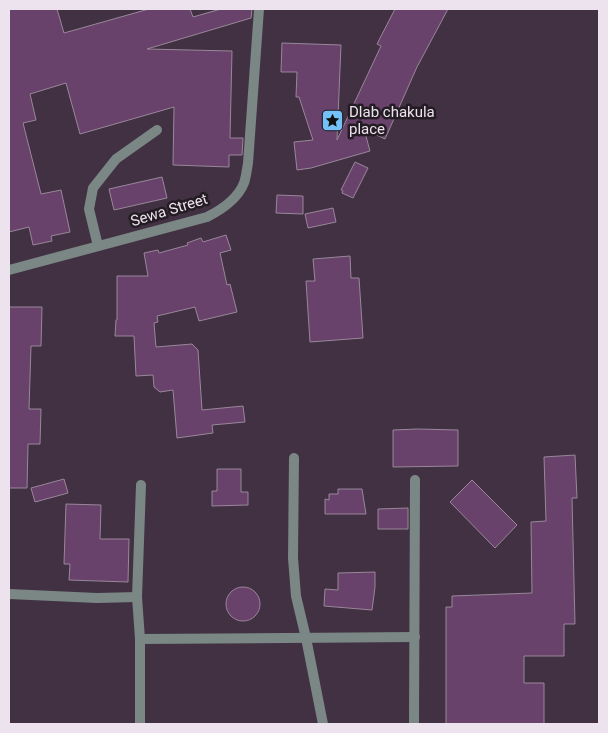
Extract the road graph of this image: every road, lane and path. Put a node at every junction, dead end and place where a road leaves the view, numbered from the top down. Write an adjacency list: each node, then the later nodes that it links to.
1 (259, 9): 3 (street, Sewa Street)
2 (157, 130): 3 (street)
3 (98, 246): 4 (street, Sewa Street)
4 (9, 270)
5 (294, 458): 11 (street)
6 (414, 480): 10 (street)
7 (141, 484): 9 (street)
8 (9, 594): 9 (street)
9 (137, 597): 12 (street)
10 (415, 637): 11 (street); 15 (street)
11 (306, 638): 12 (street); 14 (street)
12 (140, 639): 13 (street)
13 (140, 724)
14 (323, 724)
15 (414, 724)

